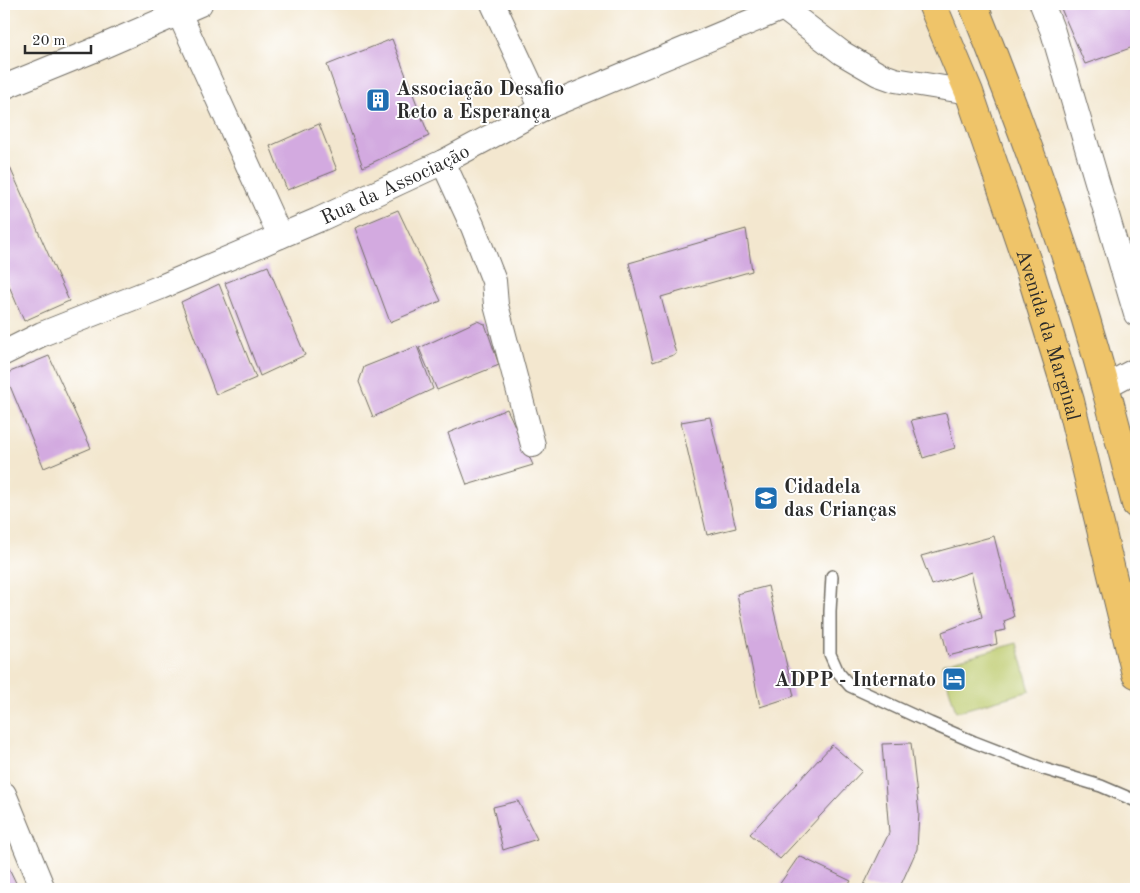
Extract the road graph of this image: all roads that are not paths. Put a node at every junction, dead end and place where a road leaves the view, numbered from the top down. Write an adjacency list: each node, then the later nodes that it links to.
1 (494, 4): 9 (street)
2 (932, 4): 8 (main road, Avenida da Marginal)
3 (973, 4): 15 (main road, Avenida da Marginal)
4 (1042, 4): 12 (street)
5 (784, 6): 8 (street); 9 (street, Rua da Associação)
6 (189, 8): 7 (street); 11 (street)
7 (4, 87)
8 (970, 92): 19 (main road, Avenida da Marginal)
9 (542, 109): 10 (street, Rua da Associação)
10 (443, 162): 11 (street, Rua da Associação); 16 (street)
11 (280, 236): 13 (street, Rua da Associação)
12 (1136, 314)
13 (4, 354)
14 (1136, 370): 15 (street)
15 (1106, 386): 17 (main road, Avenida da Marginal)
16 (533, 445)
17 (1136, 504)
18 (832, 576): 21 (lane)
19 (1136, 674)
20 (4, 794): 22 (street)
21 (1136, 801)
22 (43, 889)

